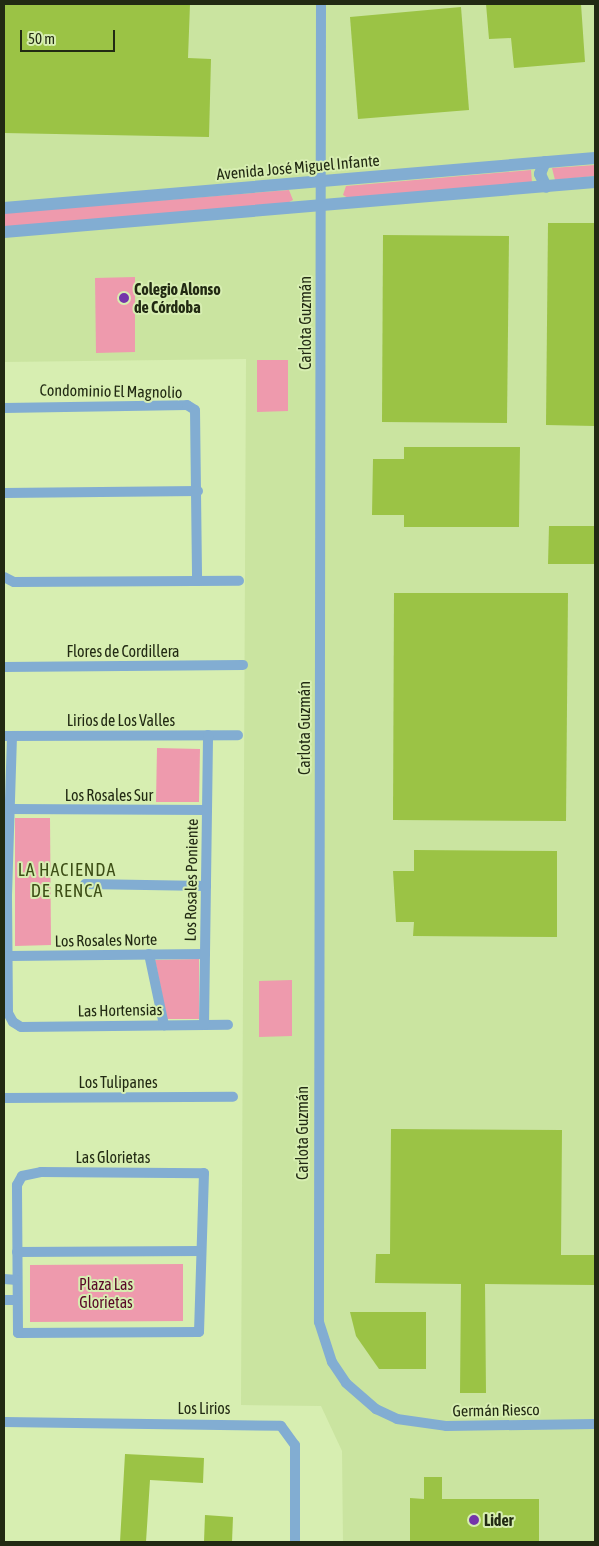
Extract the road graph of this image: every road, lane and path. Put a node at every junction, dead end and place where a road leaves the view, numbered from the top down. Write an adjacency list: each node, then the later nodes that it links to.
1 (321, 4): 4 (street, Carlota Guzmán)
2 (595, 158): 3 (street, Avenida José Miguel Infante)
3 (545, 162): 4 (street, Avenida José Miguel Infante); 6 (street)
4 (320, 182): 7 (street, Carlota Guzmán); 8 (street, Avenida José Miguel Infante)
5 (595, 182): 6 (street)
6 (546, 187): 7 (street)
7 (320, 206): 9 (street); 41 (street, Carlota Guzmán)
8 (4, 208)
9 (4, 232)
10 (4, 408): 11 (street, Condominio El Magnolio)
11 (198, 491): 12 (street); 14 (street, Condominio El Magnolio)
12 (4, 493)
13 (4, 577): 14 (street)
14 (197, 581): 15 (street)
15 (238, 582)
16 (243, 665): 17 (street, Flores de Cordillera)
17 (4, 667)
18 (208, 735): 19 (street, Lirios de Los Valles); 20 (street, Lirios de Los Valles); 22 (street, Los Rosales Poniente)
19 (238, 735)
20 (8, 736): 21 (street)
21 (10, 809): 22 (street, Los Rosales Sur); 23 (street)
22 (207, 810): 25 (street, Los Rosales Poniente)
23 (6, 880): 26 (street)
24 (85, 884): 25 (street)
25 (206, 886): 28 (street, Los Rosales Poniente)
26 (5, 898): 29 (street)
27 (150, 954): 28 (street, Los Rosales Norte); 29 (street, Los Rosales Norte); 30 (street)
28 (205, 954): 31 (street, Los Rosales Poniente)
29 (9, 956): 30 (street, Las Hortensias)
30 (164, 1025): 31 (street, Las Hortensias)
31 (204, 1025): 32 (street, Las Hortensias)
32 (228, 1025)
33 (233, 1097): 34 (street, Los Tulipanes)
34 (4, 1098)
35 (201, 1251): 36 (street); 36 (street, Las Glorietas); 40 (street, Las Glorietas)
36 (17, 1252): 38 (street, Las Glorietas)
37 (4, 1280): 38 (street)
38 (17, 1280): 40 (street, Las Glorietas)
39 (4, 1300): 40 (street)
40 (16, 1300)
41 (398, 1419): 43 (street, Germán Riesco)
42 (4, 1422): 44 (street, Los Lirios)
43 (595, 1424)
44 (295, 1542)

